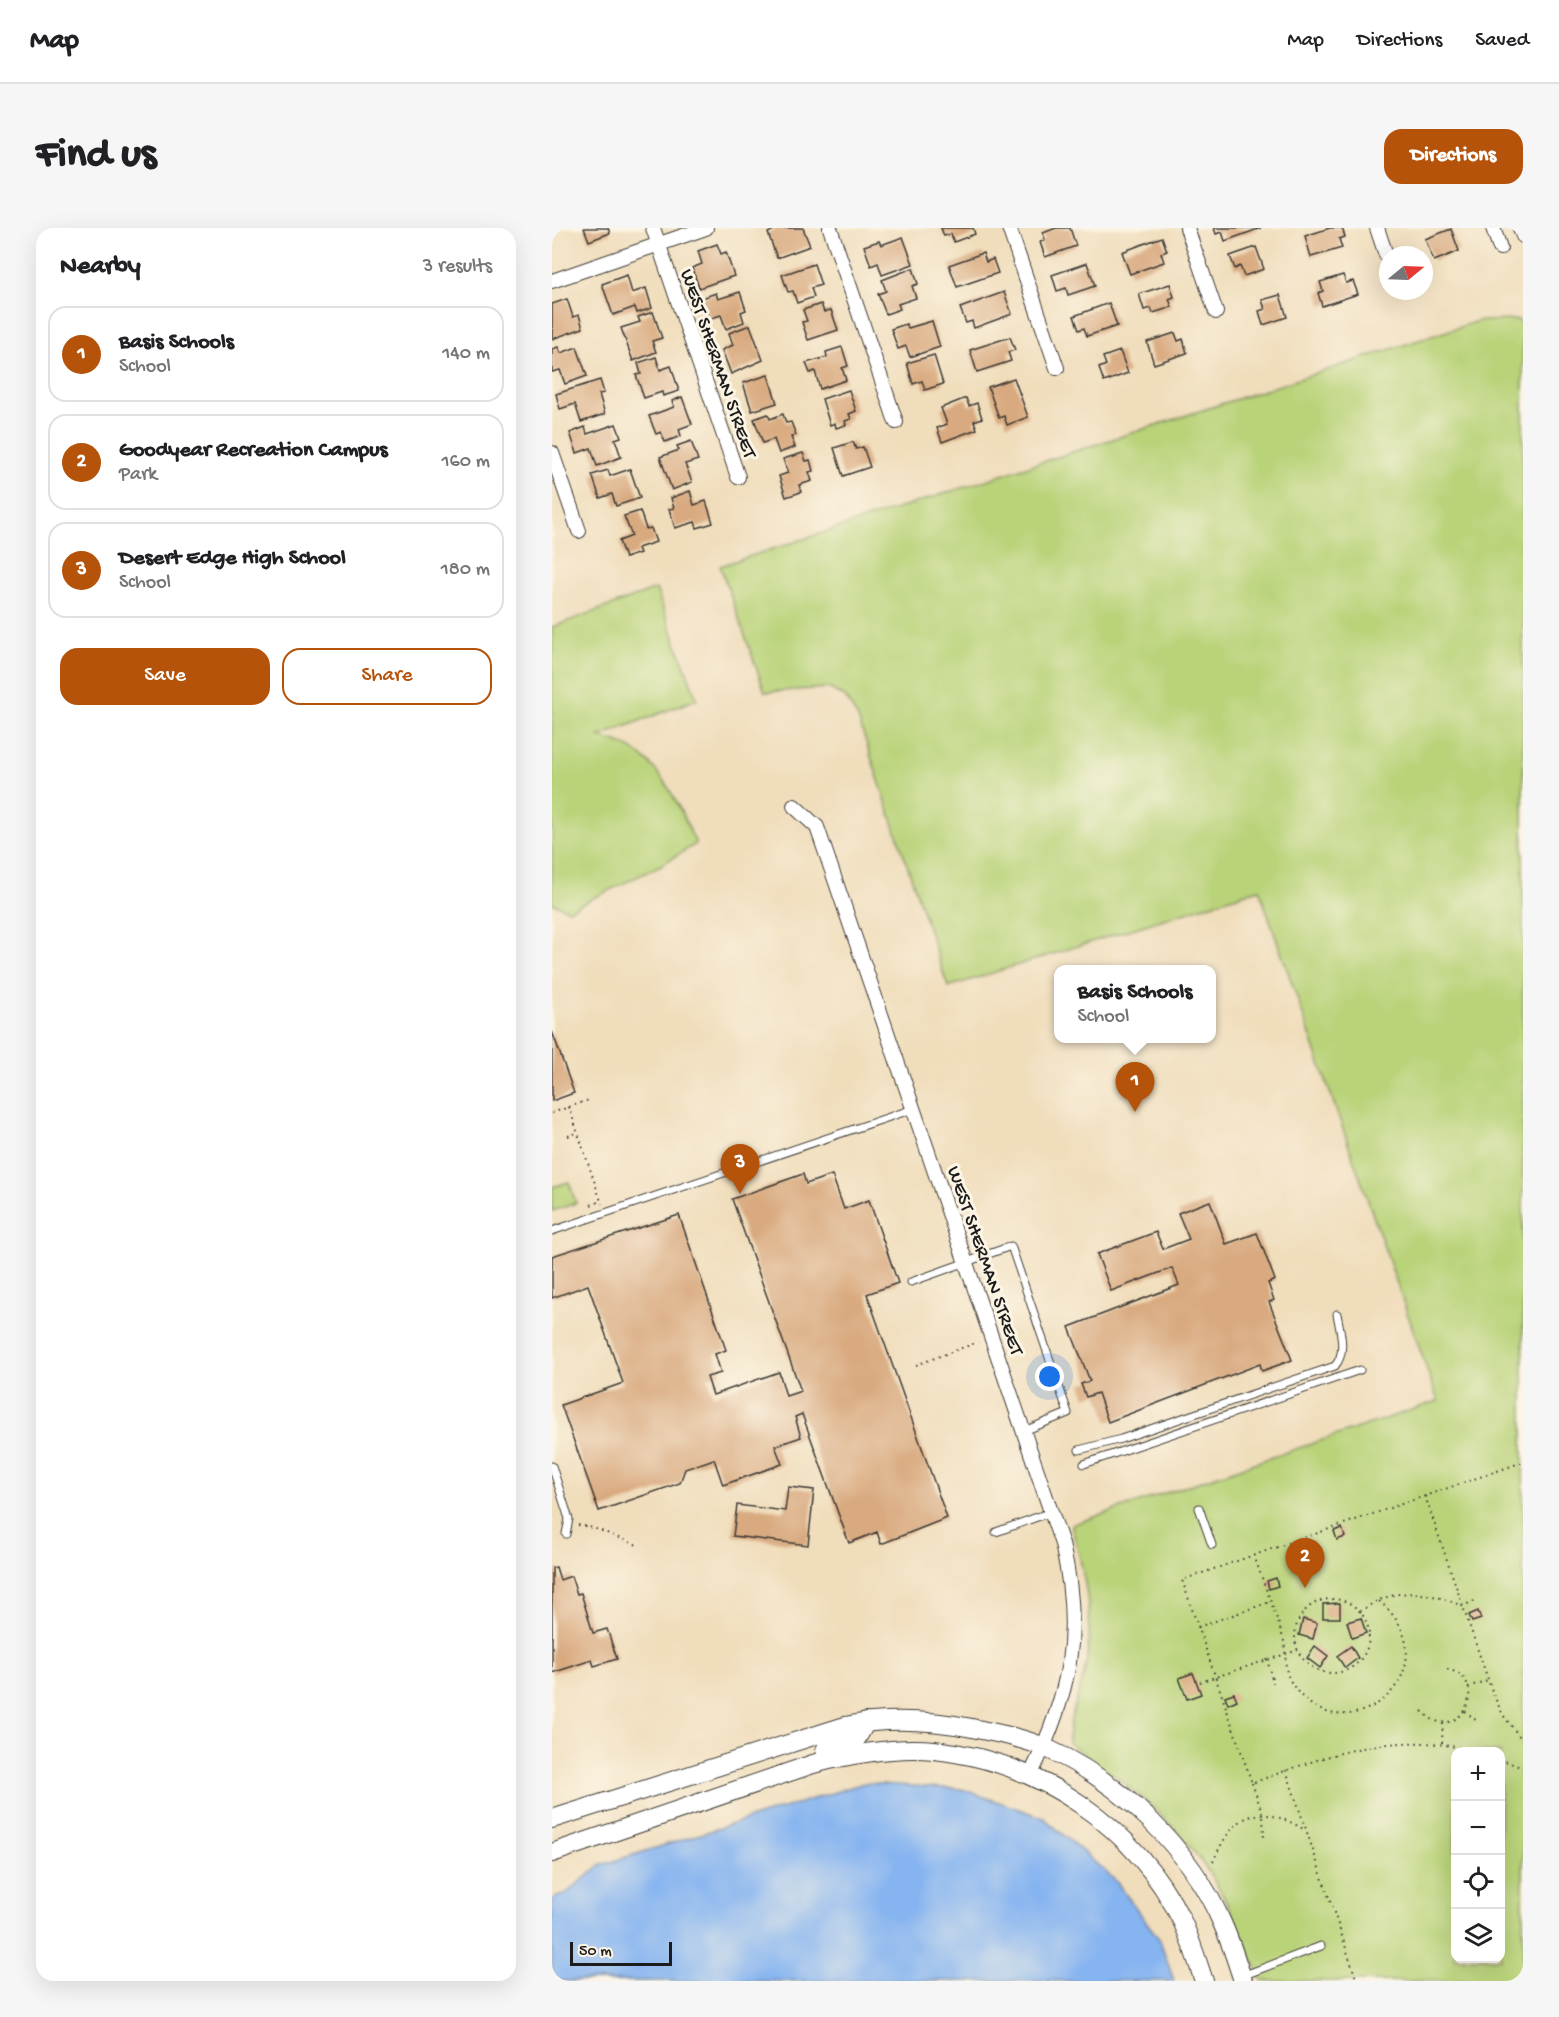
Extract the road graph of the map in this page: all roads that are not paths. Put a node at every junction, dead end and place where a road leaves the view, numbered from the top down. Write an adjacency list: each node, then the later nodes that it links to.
1 (653, 228): 10 (street, WEST SHERMAN STREET)
2 (706, 228): 10 (street)
3 (830, 228): 16 (street)
4 (1009, 228): 15 (street)
5 (1187, 228): 14 (street)
6 (1377, 228): 11 (street)
7 (1493, 228): 12 (street)
8 (1520, 228): 9 (street)
9 (1523, 236)
10 (659, 244): 13 (street); 18 (street, WEST SHERMAN STREET)
11 (1383, 246)
12 (1500, 248)
13 (552, 281)
14 (1216, 312)
15 (1057, 368)
16 (896, 422)
17 (552, 453): 19 (street)
18 (738, 477)
19 (579, 531)
20 (794, 806): 21 (street, WEST SHERMAN STREET)
21 (915, 1109): 22 (lane); 23 (street, WEST SHERMAN STREET)
22 (552, 1231)
23 (967, 1262): 24 (lane); 27 (street, WEST SHERMAN STREET); 27 (lane)
24 (911, 1282)
25 (1337, 1314): 28 (lane)
26 (1360, 1370): 29 (lane)
27 (1024, 1431): 32 (street, WEST SHERMAN STREET)
28 (1079, 1450)
29 (1084, 1464)
30 (552, 1466): 34 (lane)
31 (1199, 1508): 35 (lane)
32 (1052, 1512): 33 (lane); 37 (street, WEST SHERMAN STREET)
33 (996, 1532)
34 (566, 1534)
35 (1212, 1545)
36 (866, 1722): 37 (street); 39 (street); 40 (street)
37 (1044, 1747): 38 (street, WEST SHERMAN STREET); 43 (street)
38 (1031, 1774): 39 (street); 44 (street)
39 (772, 1778): 41 (street)
40 (552, 1819)
41 (552, 1853)
42 (1321, 1946): 43 (lane)
43 (1240, 1979)
44 (1203, 1981)

